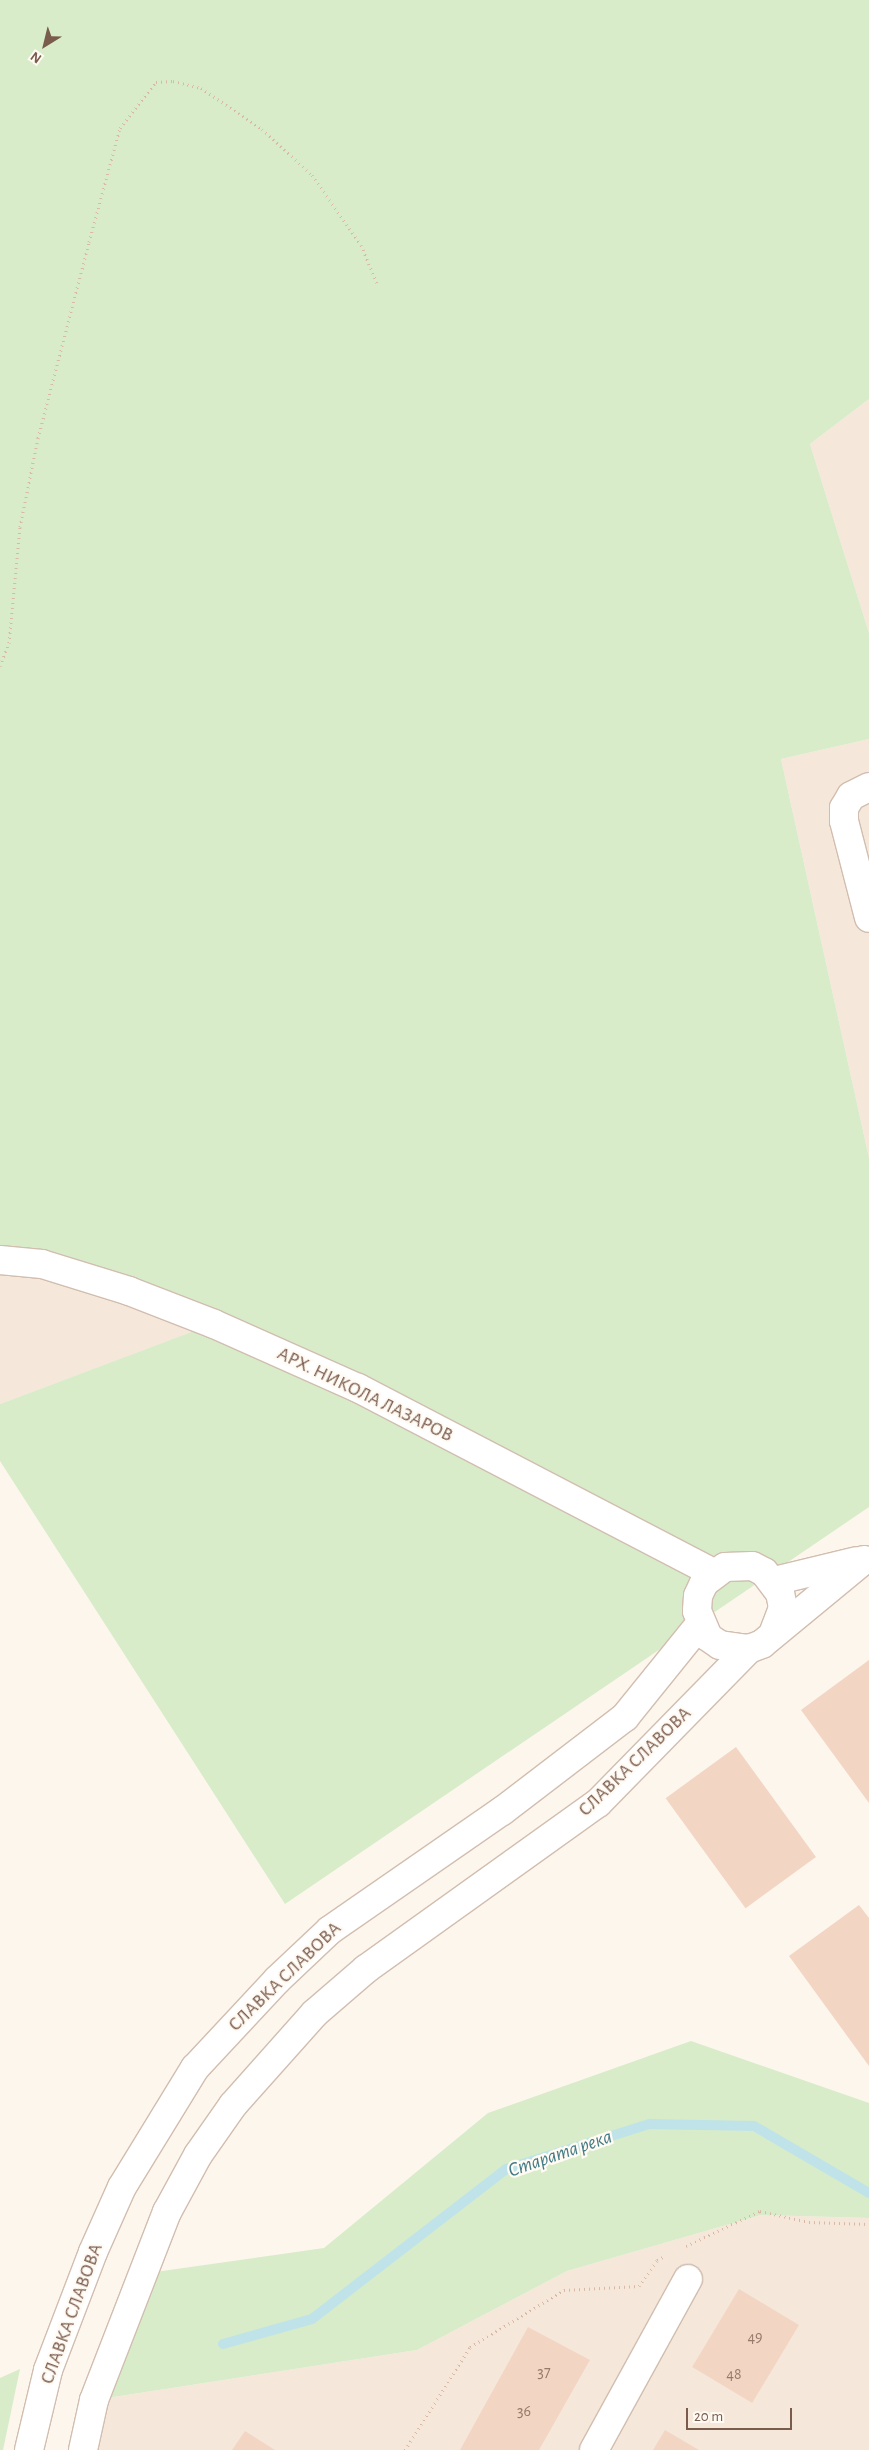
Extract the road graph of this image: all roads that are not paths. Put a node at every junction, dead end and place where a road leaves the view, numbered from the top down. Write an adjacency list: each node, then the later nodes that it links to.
1 (869, 787): 2 (street)
2 (869, 918)
3 (0, 1260): 5 (street, АРХ. НИКОЛА ЛАЗАРОВ)
4 (866, 1559): 6 (street); 8 (street)
5 (713, 1573): 6 (street); 7 (street)
6 (774, 1582): 8 (street)
7 (700, 1624): 9 (street); 11 (street, СЛАВКА СЛАВОВА)
8 (773, 1634): 9 (street)
9 (749, 1649): 12 (street, СЛАВКА СЛАВОВА)
10 (688, 2278): 13 (street)
11 (29, 2450)
12 (83, 2450)
13 (594, 2450)

